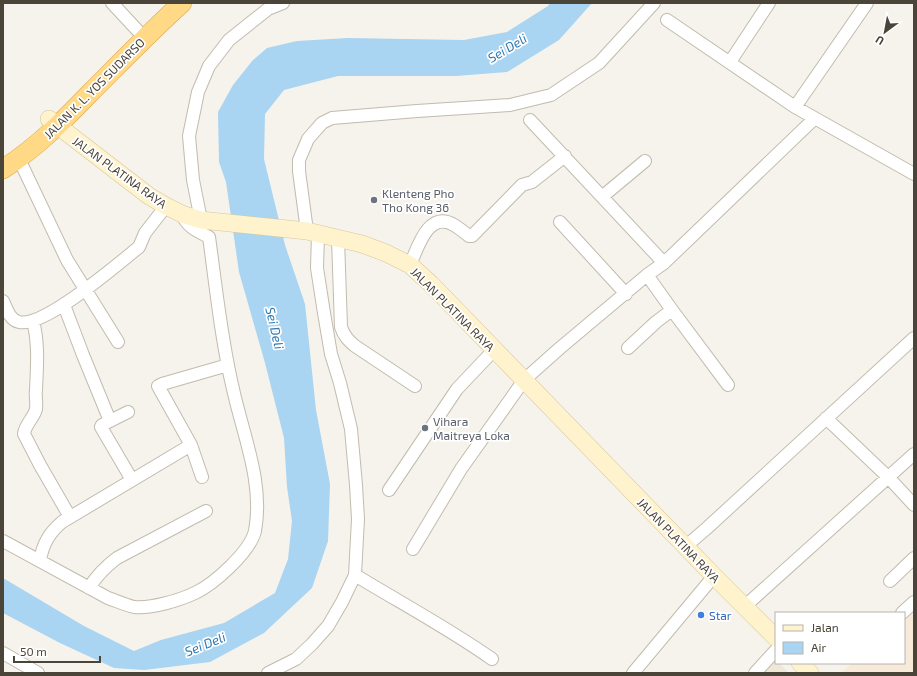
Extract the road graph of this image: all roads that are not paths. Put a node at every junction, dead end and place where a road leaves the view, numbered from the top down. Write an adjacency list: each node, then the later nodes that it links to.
1 (112, 3): 9 (street)
2 (167, 3): 9 (highway, JALAN K. L. YOS SUDARSO)
3 (182, 3): 14 (highway, JALAN K. L. YOS SUDARSO)
4 (283, 3): 23 (street)
5 (654, 3): 25 (street)
6 (769, 3): 10 (street)
7 (867, 3): 11 (street)
8 (667, 20): 10 (street)
9 (138, 31): 14 (highway, JALAN K. L. YOS SUDARSO)
10 (730, 62): 11 (street)
11 (795, 107): 12 (street)
12 (814, 119): 19 (street); 27 (street)
13 (530, 120): 15 (street)
14 (53, 122): 16 (highway, JALAN K. L. YOS SUDARSO); 21 (main road, JALAN PLATINA RAYA)
15 (565, 156): 20 (street); 28 (street)
16 (11, 157): 18 (highway, JALAN K. L. YOS SUDARSO); 30 (street)
17 (645, 161): 20 (street)
18 (3, 169)
19 (914, 174)
20 (603, 196): 27 (street)
21 (166, 206): 22 (main road, JALAN PLATINA RAYA); 30 (street)
22 (182, 214): 23 (main road, JALAN PLATINA RAYA); 40 (street)
23 (205, 221): 25 (main road, JALAN PLATINA RAYA)
24 (560, 222): 31 (street)
25 (313, 232): 26 (main road, JALAN PLATINA RAYA); 61 (street)
26 (338, 239): 28 (main road, JALAN PLATINA RAYA); 43 (street)
27 (664, 263): 29 (street)
28 (410, 265): 39 (main road, JALAN PLATINA RAYA)
29 (647, 275): 31 (street); 34 (street)
30 (85, 290): 33 (street); 37 (street)
31 (626, 294): 41 (street)
32 (3, 301): 35 (street)
33 (64, 305): 35 (street); 46 (street)
34 (672, 310): 38 (street); 42 (street)
35 (33, 321): 55 (street)
36 (914, 338): 45 (street)
37 (118, 342)
38 (628, 348)
39 (494, 350): 41 (main road, JALAN PLATINA RAYA); 52 (street)
40 (228, 365): 47 (street); 64 (street)
41 (524, 380): 57 (main road, JALAN PLATINA RAYA); 58 (street)
42 (728, 385)
43 (415, 386)
44 (128, 412): 46 (street)
45 (826, 418): 50 (street); 57 (street)
46 (110, 421): 51 (street)
47 (191, 445): 49 (street); 51 (street)
48 (914, 454): 50 (street)
49 (202, 477)
50 (889, 478): 53 (street); 66 (street)
51 (132, 480): 55 (street)
52 (389, 490)
53 (914, 505)
54 (206, 511): 64 (street)
55 (70, 517): 60 (street)
56 (3, 541): 60 (street)
57 (685, 547): 62 (main road, JALAN PLATINA RAYA)
58 (414, 549)
59 (914, 558): 63 (street)
60 (40, 560): 64 (street)
61 (355, 575): 71 (street); 74 (street)
62 (714, 576): 66 (main road, JALAN PLATINA RAYA); 75 (street)
63 (890, 581)
64 (89, 588)
65 (914, 602): 67 (street)
66 (744, 607): 68 (main road, JALAN PLATINA RAYA)
67 (903, 612)
68 (775, 637)
69 (775, 651): 76 (street)
70 (3, 653): 73 (street)
71 (492, 659)
72 (801, 664): 77 (main road)
73 (38, 673)
74 (268, 673)
75 (633, 673)
76 (756, 673)
77 (810, 673)

